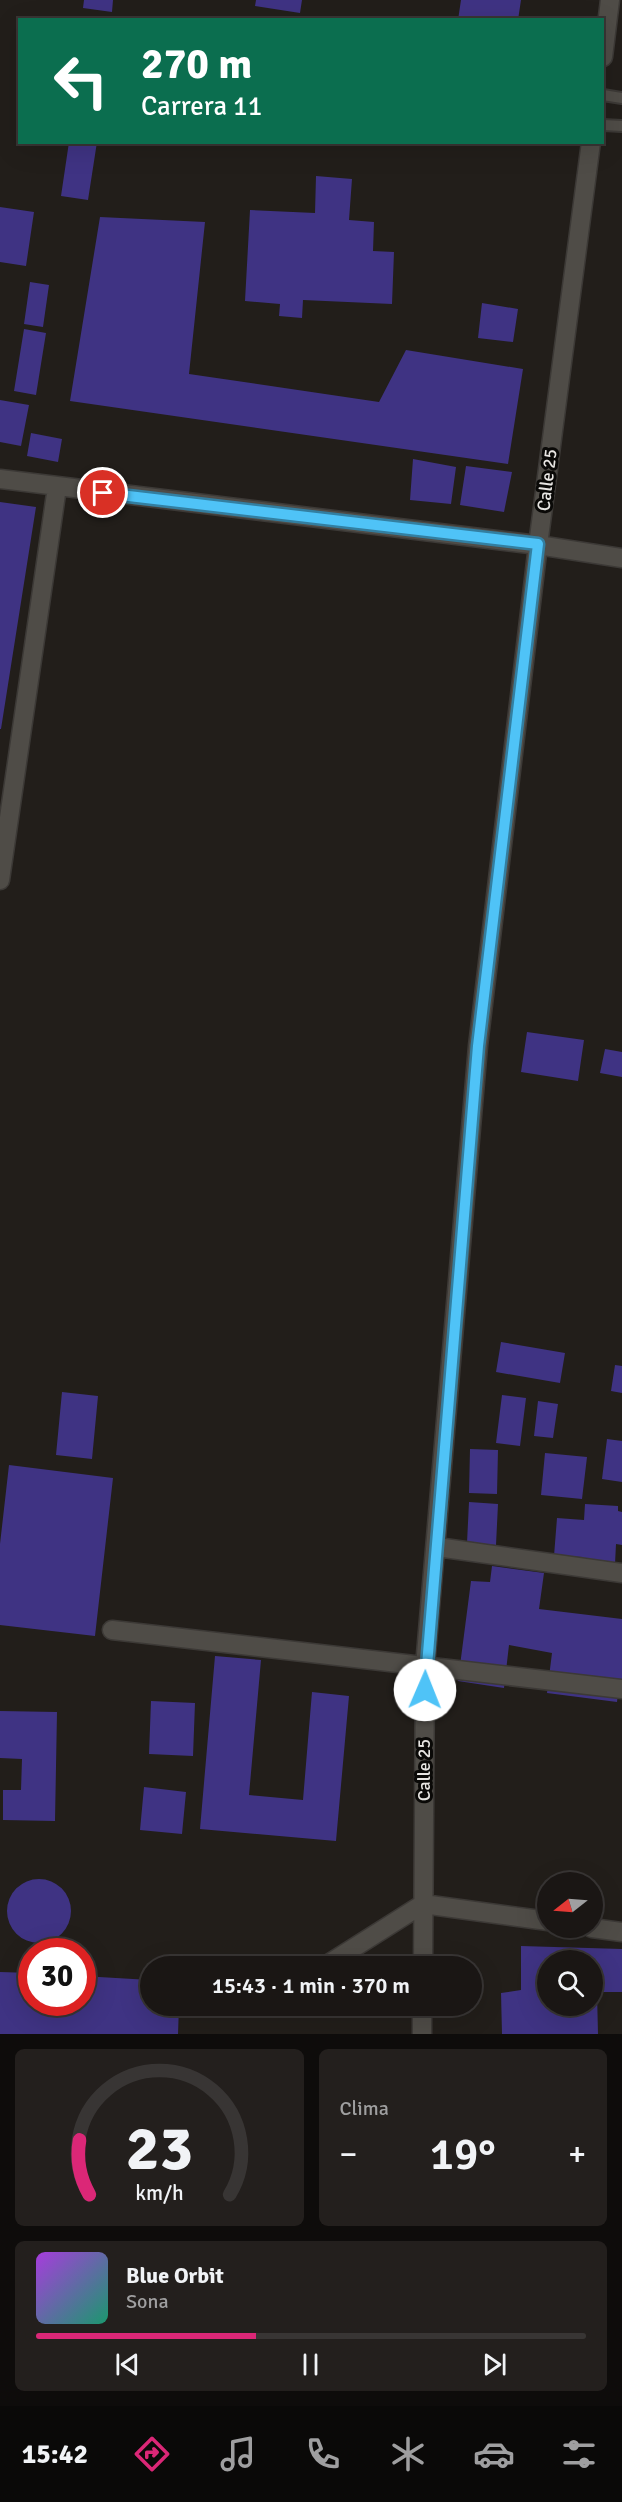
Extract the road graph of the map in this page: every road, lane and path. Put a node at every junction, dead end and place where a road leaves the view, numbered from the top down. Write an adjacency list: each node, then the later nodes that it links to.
1 (610, 0): 2 (street)
2 (604, 49)
3 (604, 95): 4 (lane)
4 (622, 98)
5 (604, 125): 6 (lane)
6 (622, 126)
7 (591, 144): 10 (street, Calle 25)
8 (0, 479): 9 (street)
9 (57, 488): 10 (street); 12 (street)
10 (538, 544): 11 (street); 13 (street, Calle 25)
11 (622, 558)
12 (1, 868)
13 (437, 1547): 14 (street); 16 (street, Calle 25)
14 (622, 1574)
15 (112, 1630): 16 (street)
16 (425, 1666): 17 (street); 18 (street, Calle 25)
17 (622, 1689)
18 (423, 1904): 19 (street); 22 (street); 23 (street, Calle 25)
19 (537, 1920)
20 (603, 1929): 21 (street)
21 (622, 1932)
22 (341, 1956)
23 (423, 1956)
24 (422, 2016): 25 (street)
25 (422, 2034)

